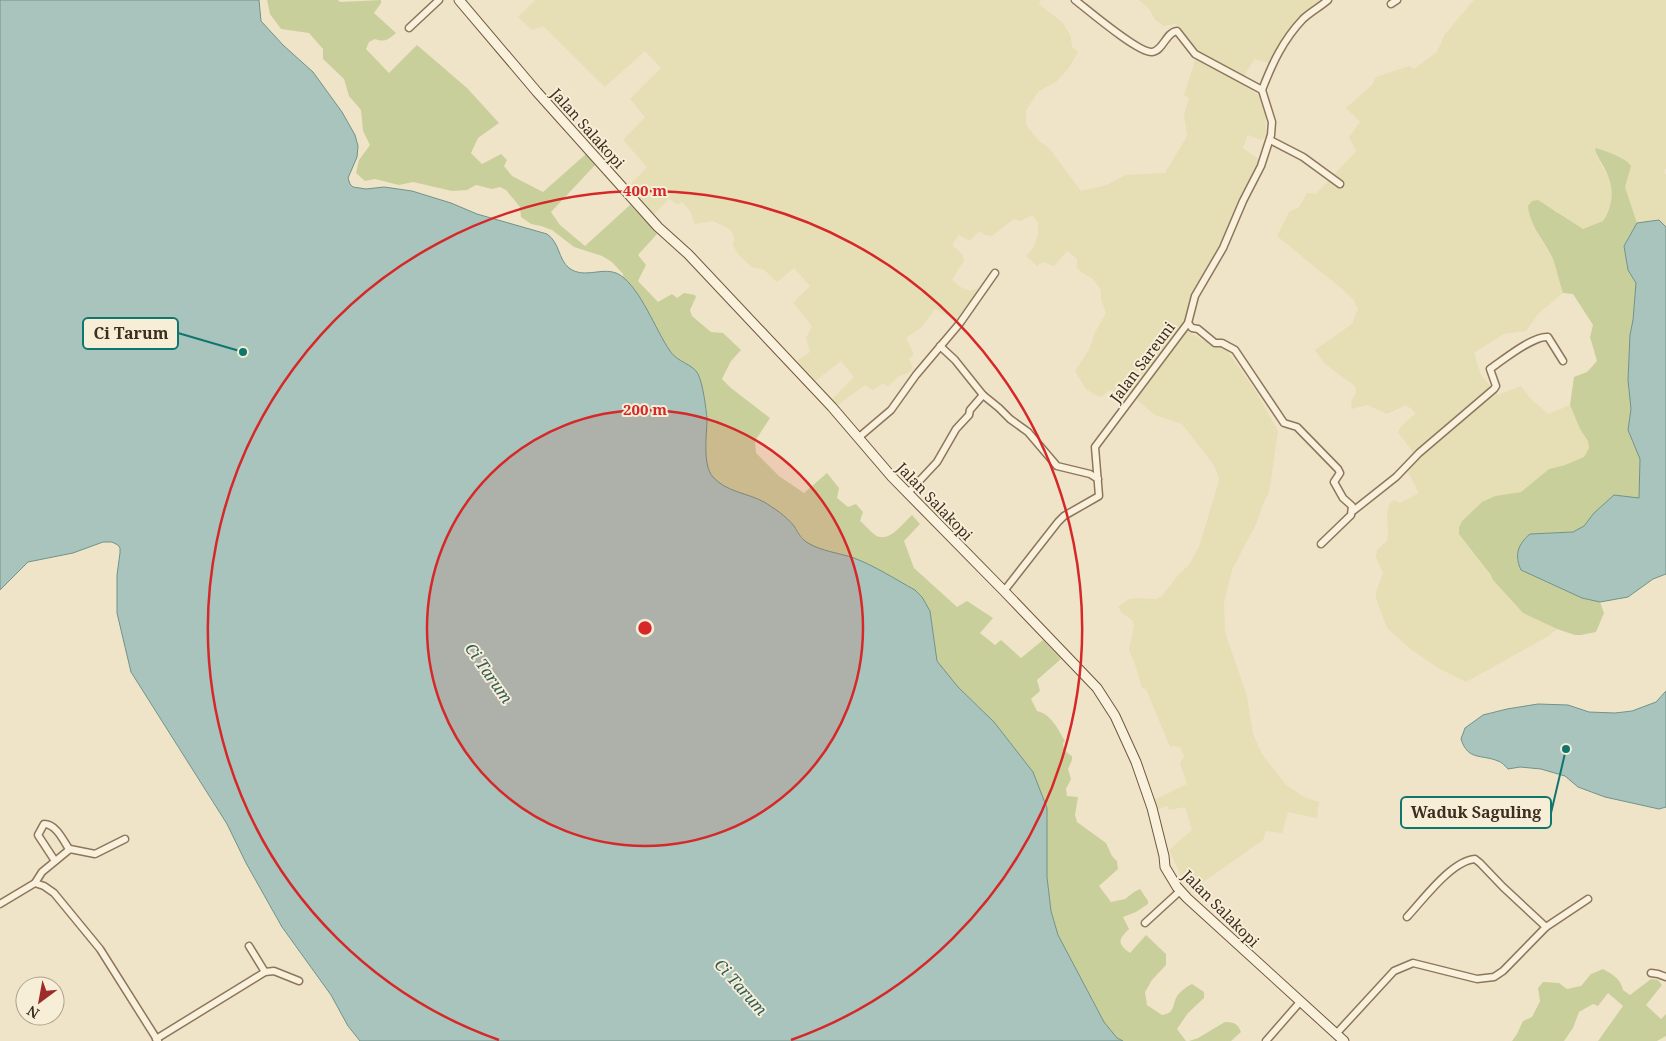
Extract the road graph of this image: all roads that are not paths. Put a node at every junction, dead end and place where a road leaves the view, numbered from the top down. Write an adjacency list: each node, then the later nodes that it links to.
1 (440, 0): 5 (street)
2 (459, 0): 14 (street, Jalan Salakopi)
3 (1075, 0): 6 (street)
4 (1328, 0): 6 (street)
5 (409, 28)
6 (1262, 90): 7 (street, Jalan Sareuni)
7 (1270, 140): 8 (street); 10 (street, Jalan Sareuni)
8 (1340, 184)
9 (995, 273): 11 (street)
10 (1188, 323): 15 (street, Jalan Sareuni); 17 (street)
11 (940, 346): 13 (street); 14 (street)
12 (1564, 361): 17 (street)
13 (983, 396): 15 (street); 16 (street)
14 (858, 438): 16 (street, Jalan Salakopi)
15 (1098, 479): 19 (street, Jalan Sareuni)
16 (908, 493): 19 (street, Jalan Salakopi)
17 (1353, 511): 18 (street)
18 (1321, 544)
19 (1004, 591): 24 (street, Jalan Salakopi)
20 (125, 839): 21 (street)
21 (69, 849): 22 (street); 22 (street)
22 (56, 861): 23 (street)
23 (35, 883): 26 (street); 37 (street)
24 (1180, 891): 28 (street); 35 (street, Jalan Salakopi)
25 (1588, 899): 29 (street)
26 (0, 904)
27 (1406, 917): 29 (street)
28 (1145, 923)
29 (1546, 927): 36 (street)
30 (249, 946): 31 (street)
31 (264, 972): 34 (street); 37 (street)
32 (1651, 973): 33 (street)
33 (1666, 978)
34 (299, 981)
35 (1300, 1002): 36 (street, Jalan Salakopi); 38 (street)
36 (1336, 1034): 39 (street, Jalan Salakopi)
37 (157, 1040)
38 (1266, 1041)
39 (1344, 1041)

